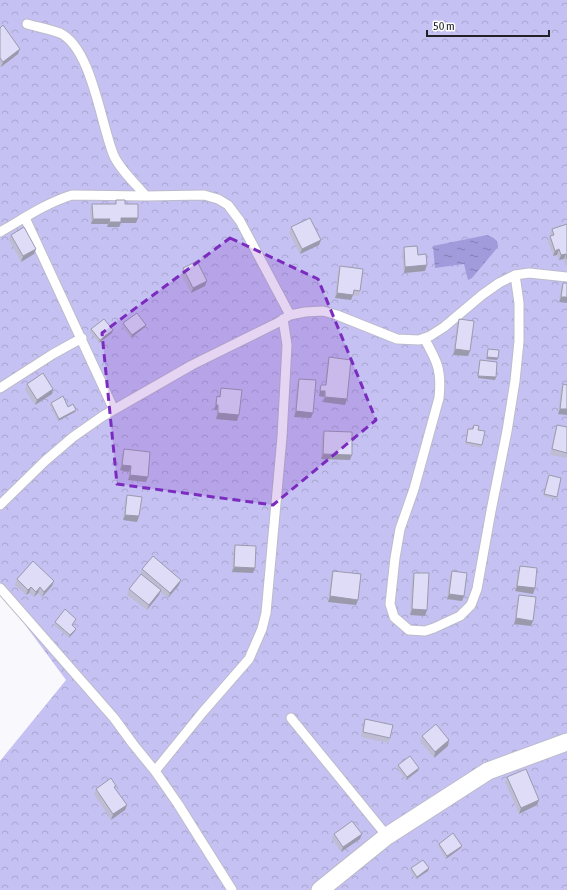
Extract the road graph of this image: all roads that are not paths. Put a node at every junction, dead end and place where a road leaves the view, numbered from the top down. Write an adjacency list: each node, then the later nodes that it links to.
1 (27, 24): 2 (lane)
2 (146, 196): 3 (lane); 7 (lane)
3 (25, 218): 4 (lane); 8 (lane)
4 (0, 232)
5 (515, 275): 6 (lane); 9 (lane); 9 (lane)
6 (567, 277)
7 (286, 317): 9 (lane); 11 (lane); 16 (lane)
8 (82, 338): 10 (lane); 11 (lane)
9 (424, 338)
10 (0, 388)
11 (114, 410): 12 (lane)
12 (0, 505)
13 (0, 588): 16 (lane)
14 (291, 718): 17 (lane)
15 (567, 742): 17 (street)
16 (155, 771): 18 (lane)
17 (387, 836): 19 (street)
18 (232, 890)
19 (320, 890)

